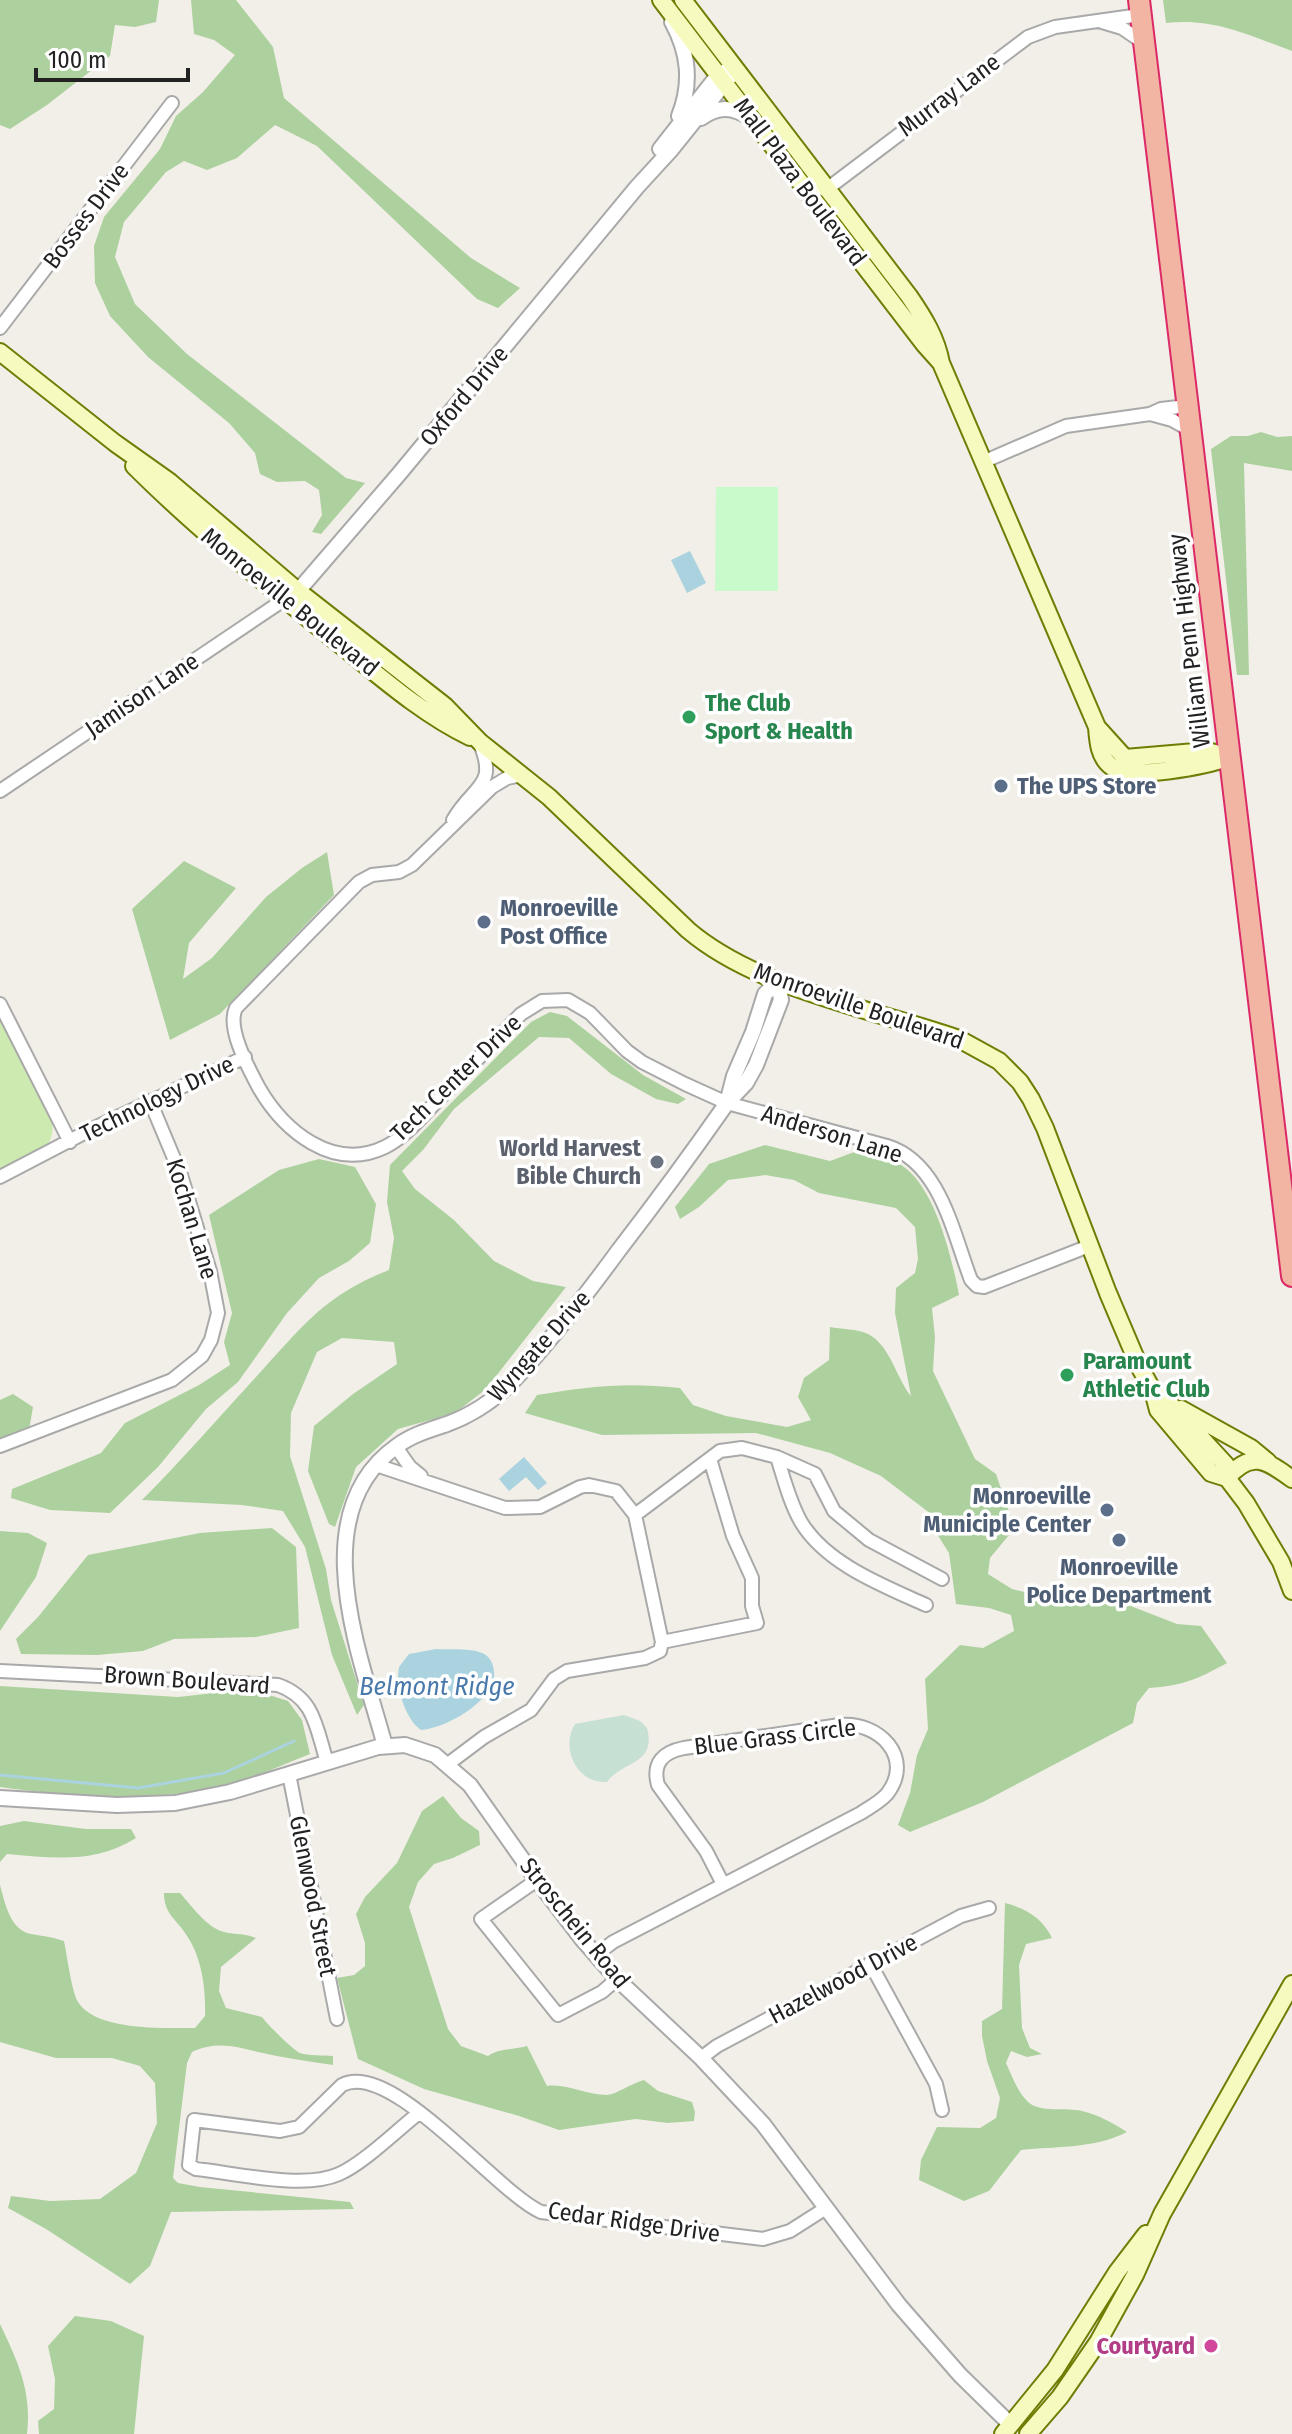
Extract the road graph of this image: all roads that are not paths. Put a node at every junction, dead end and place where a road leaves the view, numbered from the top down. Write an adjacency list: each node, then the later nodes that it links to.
1 (661, 0): 7 (main road, Mall Plaza Boulevard); 11 (street)
2 (683, 0): 6 (main road, Mall Plaza Boulevard)
3 (1140, 7): 4 (street, Murray Lane); 5 (highway, William Penn Highway)
4 (1102, 22): 5 (street); 14 (street, Murray Lane)
5 (1144, 43): 18 (highway, William Penn Highway)
6 (735, 68): 7 (street, Oxford Drive); 14 (main road, Mall Plaza Boulevard)
7 (722, 79): 9 (main road, Mall Plaza Boulevard); 10 (street, Oxford Drive); 11 (street, Oxford Drive)
8 (172, 103): 15 (street, Bosses Drive)
9 (751, 118): 10 (street); 13 (main road, Mall Plaza Boulevard)
10 (691, 125): 12 (street, Oxford Drive)
11 (664, 144): 12 (street, Oxford Drive)
12 (637, 187): 22 (street, Oxford Drive)
13 (805, 189): 14 (street); 17 (main road, Mall Plaza Boulevard)
14 (827, 189): 17 (main road, Mall Plaza Boulevard)
15 (0, 328)
16 (0, 352): 22 (main road, Monroeville Boulevard)
17 (941, 363): 21 (main road, Mall Plaza Boulevard)
18 (1187, 406): 19 (street); 20 (highway, William Penn Highway)
19 (1150, 414): 20 (street); 21 (street)
20 (1190, 430): 24 (highway, William Penn Highway)
21 (983, 462): 24 (main road, Mall Plaza Boulevard)
22 (292, 595): 23 (main road, Monroeville Boulevard); 26 (street, Jamison Lane)
23 (480, 742): 25 (main road, Monroeville Boulevard); 27 (street, Tech Center Drive)
24 (1230, 757): 36 (highway, William Penn Highway)
25 (522, 775): 27 (street, Tech Center Drive); 28 (main road, Monroeville Boulevard)
26 (0, 791)
27 (448, 830): 30 (street, Tech Center Drive)
28 (778, 981): 32 (street, Wyngate Drive); 35 (main road, Monroeville Boulevard)
29 (0, 1004): 33 (street)
30 (245, 1057): 31 (street, Technology Drive); 32 (street, Tech Center Drive)
31 (150, 1101): 33 (street, Technology Drive); 39 (street, Kochan Lane)
32 (727, 1103): 35 (street, Anderson Lane); 40 (street, Wyngate Drive)
33 (70, 1142): 34 (street, Technology Drive)
34 (0, 1177)
35 (1089, 1246): 37 (main road, Monroeville Boulevard)
36 (1292, 1276)
37 (1153, 1391): 38 (main road, Monroeville Boulevard); 45 (main road, Monroeville Boulevard)
38 (1168, 1402): 43 (main road); 45 (main road, Monroeville Boulevard)
39 (0, 1446)
40 (396, 1447): 44 (street, Wyngate Drive); 47 (street)
41 (777, 1457): 42 (street); 49 (street); 51 (street)
42 (710, 1459): 48 (street); 52 (street)
43 (1268, 1462): 45 (main road); 46 (main road)
44 (376, 1465): 47 (street); 54 (street, Wyngate Drive)
45 (1227, 1478): 46 (main road); 50 (main road, Monroeville Boulevard)
46 (1292, 1480)
47 (427, 1481): 48 (street)
48 (635, 1515): 52 (street)
49 (942, 1579)
50 (1292, 1591)
51 (926, 1605)
52 (662, 1642): 56 (street)
53 (0, 1671): 55 (street, Brown Boulevard)
54 (385, 1746): 55 (street, Stroschein Road); 56 (street, Stroschein Road)
55 (327, 1762): 57 (street, Stroschein Road)
56 (448, 1764): 59 (street, Stroschein Road)
57 (289, 1774): 58 (street, Stroschein Road); 66 (street, Glenwood Street)
58 (0, 1798)
59 (537, 1880): 62 (street, Stroschein Road); 64 (street)
60 (723, 1884): 60 (street, Blue Grass Circle); 62 (street, Blue Grass Circle)
61 (989, 1908): 63 (street, Hazelwood Drive)
62 (596, 1955): 64 (street, Stroschein Road)
63 (870, 1963): 67 (street, Hazelwood Drive); 68 (street)
64 (617, 1979): 67 (street, Stroschein Road)
65 (1292, 1984): 71 (main road)
66 (337, 2019)
67 (701, 2058): 70 (street, Stroschein Road)
68 (942, 2110)
69 (419, 2113): 69 (street, Cedar Ridge Drive); 70 (street, Cedar Ridge Drive)
70 (826, 2208): 71 (street, Stroschein Road)
71 (1020, 2432)

